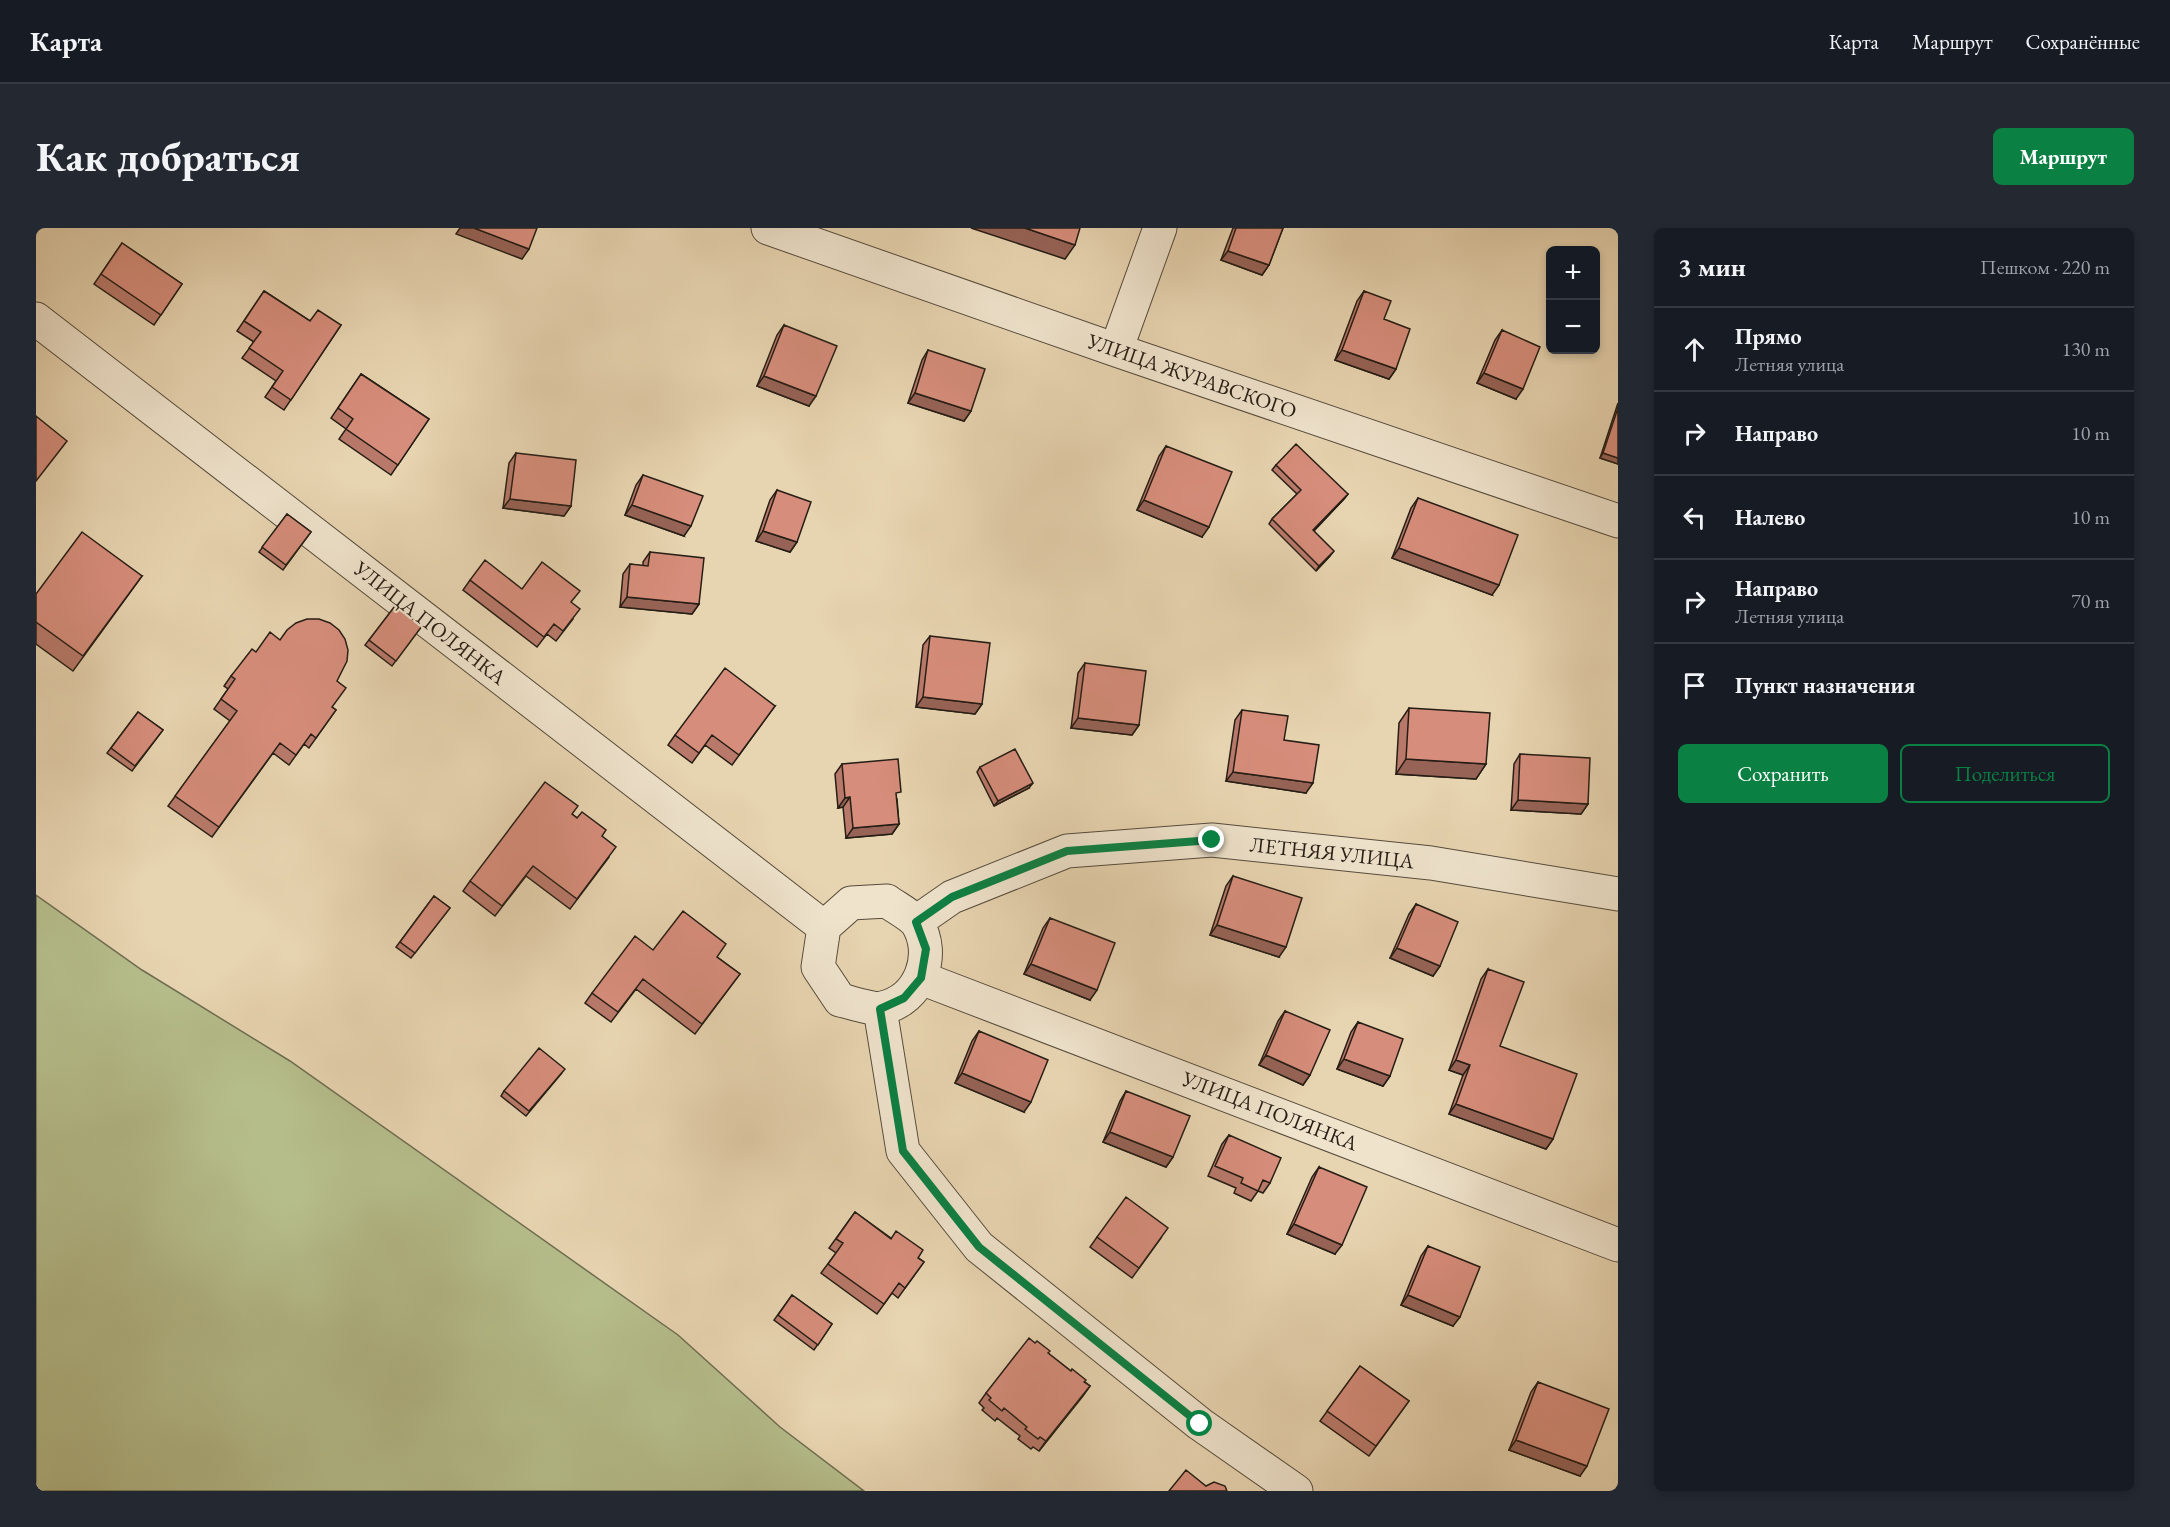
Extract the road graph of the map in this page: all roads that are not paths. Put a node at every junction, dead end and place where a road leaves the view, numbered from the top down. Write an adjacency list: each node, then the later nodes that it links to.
1 (768, 228): 4 (street, УЛИЦА ЖУРАВСКОГО)
2 (1160, 228): 4 (street)
3 (36, 318): 8 (street, УЛИЦА ПОЛЯНКА)
4 (1116, 350): 5 (street, УЛИЦА ЖУРАВСКОГО)
5 (1618, 521)
6 (1618, 894): 7 (street, ЛЕТНЯЯ УЛИЦА)
7 (916, 922): 8 (street); 9 (street)
8 (824, 927): 10 (street)
9 (921, 978): 10 (street); 11 (street, УЛИЦА ПОЛЯНКА)
10 (880, 1009): 12 (street)
11 (1618, 1245)
12 (1296, 1491)

